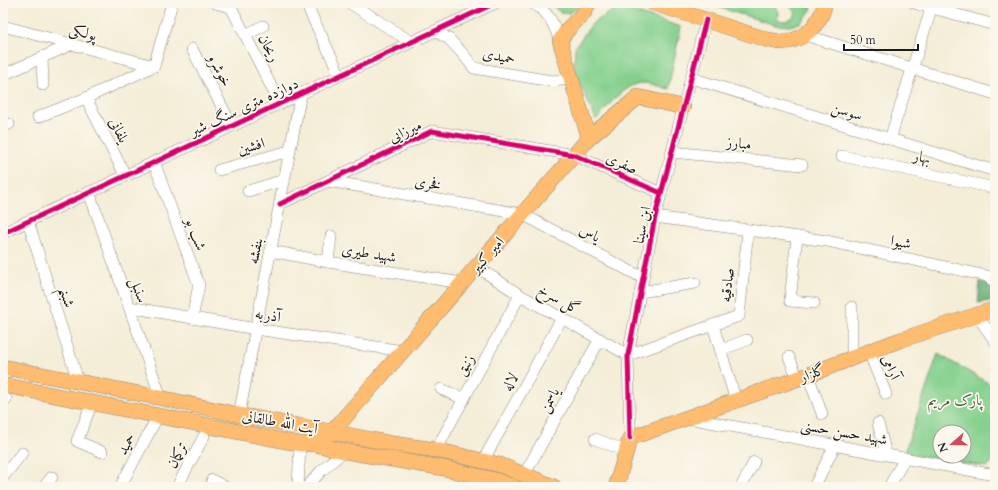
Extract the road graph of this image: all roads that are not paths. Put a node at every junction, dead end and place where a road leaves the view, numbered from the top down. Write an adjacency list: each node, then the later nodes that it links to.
1 (172, 3): 26 (street)
2 (215, 3): 10 (street)
3 (350, 3): 22 (street)
4 (532, 3): 21 (street)
5 (597, 3): 12 (main road)
6 (653, 3): 14 (main road)
7 (825, 3): 20 (main road)
8 (914, 3): 11 (street)
9 (493, 4): 18 (street, دوازده متری سنگ شیر)
10 (232, 5): 19 (street, ریحان)
11 (932, 5): 15 (street); 27 (street)
12 (586, 8): 21 (main road)
13 (309, 10): 29 (street)
14 (706, 20): 20 (main road); 30 (street, ابن سینا)
15 (994, 22)
16 (3, 26): 23 (street, پولکی)
17 (263, 26): 19 (street)
18 (435, 31): 22 (street, دوازده متری سنگ شیر); 31 (street, حمیدی)
19 (245, 35): 36 (street, ریحان)
20 (805, 35): 27 (street)
21 (560, 41): 31 (main road)
22 (411, 42): 29 (street, دوازده متری سنگ شیر)
23 (72, 44): 25 (street); 26 (street, پولکی)
24 (192, 49): 39 (street, خوشرو)
25 (42, 57): 28 (street); 32 (street)
26 (154, 66): 35 (street)
27 (912, 68): 34 (street); 41 (street)
28 (3, 74)
29 (340, 76): 33 (street, دوازده متری سنگ شیر)
30 (691, 78): 37 (street, ابن سینا); 41 (street, سوسن)
31 (572, 79): 40 (main road)
32 (43, 85)
33 (301, 94): 36 (street, دوازده متری سنگ شیر); 42 (street, بنفشه)
34 (995, 94)
35 (86, 98): 38 (street); 50 (street, یلفانی)
36 (280, 104): 39 (street, دوازده متری سنگ شیر)
37 (684, 107): 40 (main road, امیر کبیر); 43 (street, ابن سینا)
38 (38, 117)
39 (232, 126): 46 (street, دوازده متری سنگ شیر)
40 (589, 138): 44 (main road, امیر کبیر)
41 (890, 139): 49 (street, سوسن)
42 (290, 151): 48 (street, افشین); 51 (street, بنفشه)
43 (672, 152): 47 (street, مبارز); 56 (street, ابن سینا)
44 (574, 155): 52 (street, میرزایی); 56 (street, صفری); 58 (main road, امیر کبیر)
45 (842, 156): 53 (street, بهار)
46 (154, 162): 50 (street, دوازده متری سنگ شیر); 79 (street, شب بو)
47 (802, 165)
48 (219, 170)
49 (995, 171)
50 (125, 176): 55 (street, دوازده متری سنگ شیر)
51 (284, 180): 54 (street); 57 (street, بنفشه)
52 (328, 181): 57 (street, میرزایی); 58 (street, فخری)
53 (995, 185)
54 (248, 191)
55 (89, 192): 60 (street, دوازده متری سنگ شیر); 75 (street, سنبل)
56 (661, 193): 59 (street, ابن سینا)
57 (280, 204): 65 (street, بنفشه)
58 (522, 214): 67 (main road, امیر کبیر); 68 (street, یاس)
59 (655, 217): 61 (street, شیوا); 68 (street, ابن سینا)
60 (28, 221): 62 (street, دوازده متری سنگ شیر); 94 (street, شبنم)
61 (748, 230): 64 (street, شیوا); 81 (street, صادقیه)
62 (3, 233)
63 (331, 236): 66 (street)
64 (797, 237): 69 (street, شیوا); 74 (street)
65 (271, 251): 66 (street, شهید طیری); 82 (street, بنفشه)
66 (328, 262): 70 (street, شهید طیری)
67 (477, 266): 70 (main road, امیر کبیر); 73 (street, گل سرخ)
68 (643, 278): 72 (street, ابن سینا)
69 (995, 282)
70 (462, 283): 87 (main road, امیر کبیر)
71 (695, 283): 72 (street)
72 (640, 292): 89 (street, ابن سینا)
73 (520, 294): 80 (street, گل سرخ); 99 (street, زنبق)
74 (814, 303)
75 (129, 307): 79 (street, آذربه); 98 (street, سنبل)
76 (852, 307): 91 (street)
77 (995, 309): 78 (main road, گلزار)
78 (977, 315): 85 (street); 88 (main road, گلزار)
79 (192, 318): 82 (street, آذربه)
80 (562, 318): 83 (street, گل سرخ); 122 (street, لاله)
81 (713, 325): 86 (street); 89 (street, صادقیه)
82 (256, 329): 87 (street, آذربه); 104 (street, بنفشه)
83 (600, 339): 89 (street, گل سرخ); 125 (street, یاسمن)
84 (747, 340): 86 (street)
85 (995, 341)
86 (721, 350): 100 (street)
87 (403, 351): 109 (main road, امیر کبیر)
88 (869, 352): 91 (main road, گلزار); 96 (street, آرامی)
89 (628, 355): 113 (street, ابن سینا)
90 (789, 357): 93 (street)
91 (852, 358): 93 (main road, گلزار)
92 (3, 367): 94 (main road, آیت الله طالقانی)
93 (803, 377): 100 (main road, گلزار); 103 (street)
94 (78, 381): 98 (main road, آیت الله طالقانی)
95 (441, 390): 99 (street)
96 (886, 394)
97 (4, 395): 101 (main road, آیت الله طالقانی)
98 (160, 398): 102 (main road, آیت الله طالقانی)
99 (464, 399): 115 (street, زنبق)
100 (736, 401): 106 (main road, گلزار)
101 (92, 403): 105 (main road, آیت الله طالقانی); 116 (street)
102 (204, 407): 104 (main road, آیت الله طالقانی); 108 (main road)
103 (822, 414)
104 (239, 415): 109 (main road, آیت الله طالقانی)
105 (158, 416): 108 (main road, آیت الله طالقانی); 131 (street, حمید)
106 (688, 418): 113 (main road, گلزار); 114 (street, شهید حسن حسنی)
107 (878, 423): 119 (street)
108 (203, 430): 111 (main road, آیت الله طالقانی); 132 (street, ترکمان)
109 (332, 432): 111 (main road, امیر کبیر); 112 (main road, آیت الله طالقانی)
110 (595, 439): 113 (street)
111 (307, 444): 117 (main road, آیت الله طالقانی); 134 (street)
112 (394, 444): 115 (main road, آیت الله طالقانی); 121 (main road)
113 (628, 445): 138 (main road, ابن سینا)
114 (835, 445): 119 (street, شهید حسن حسنی); 140 (street)
115 (436, 450): 122 (main road, آیت الله طالقانی)
116 (102, 452)
117 (344, 452): 121 (main road, آیت الله طالقانی); 135 (street)
118 (22, 453): 126 (street)
119 (886, 454): 120 (street, شهید حسن حسنی)
120 (905, 458): 124 (street, شهید حسن حسنی); 129 (street)
121 (391, 460): 136 (main road, آیت الله طالقانی)
122 (483, 461): 125 (main road, آیت الله طالقانی)
123 (754, 462): 139 (street)
124 (993, 471)
125 (524, 475): 137 (main road, آیت الله طالقانی)
126 (3, 477)
127 (52, 477): 130 (street)
128 (212, 480): 133 (street)
129 (893, 486)
130 (44, 487)
131 (120, 487)
132 (177, 487)
133 (225, 487)
134 (298, 487)
135 (307, 487)
136 (514, 487)
137 (554, 487)
138 (616, 487)
139 (741, 487)
140 (814, 487)

